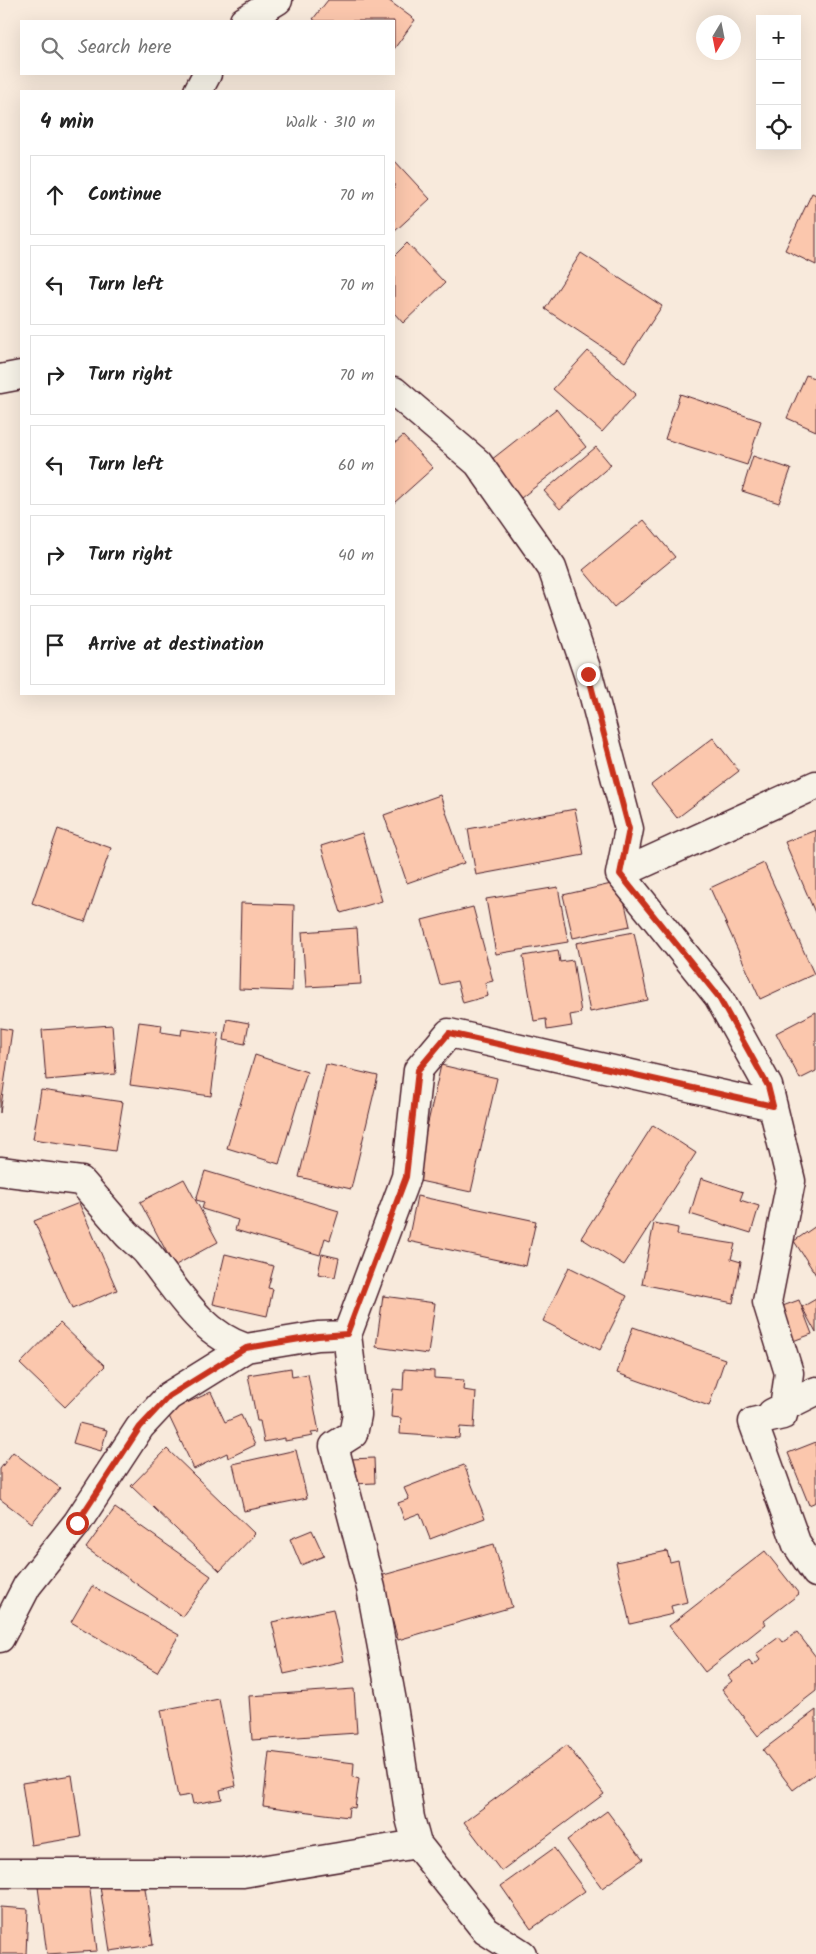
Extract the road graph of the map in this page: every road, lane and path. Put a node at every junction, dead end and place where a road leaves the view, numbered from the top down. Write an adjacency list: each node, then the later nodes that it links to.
1 (278, 0): 2 (street)
2 (246, 20)
3 (206, 75): 4 (street)
4 (199, 90)
5 (20, 375): 6 (street)
6 (0, 378)
7 (395, 393): 9 (street)
8 (816, 785): 9 (street)
9 (620, 874): 10 (street)
10 (773, 1106): 12 (street); 15 (street)
11 (0, 1171): 13 (street)
12 (347, 1334): 13 (street); 18 (street)
13 (246, 1348): 17 (street)
14 (816, 1391): 15 (street)
15 (754, 1422): 16 (street)
16 (816, 1573)
17 (0, 1638)
18 (418, 1844): 19 (street); 20 (street)
19 (0, 1873)
20 (522, 1954)

